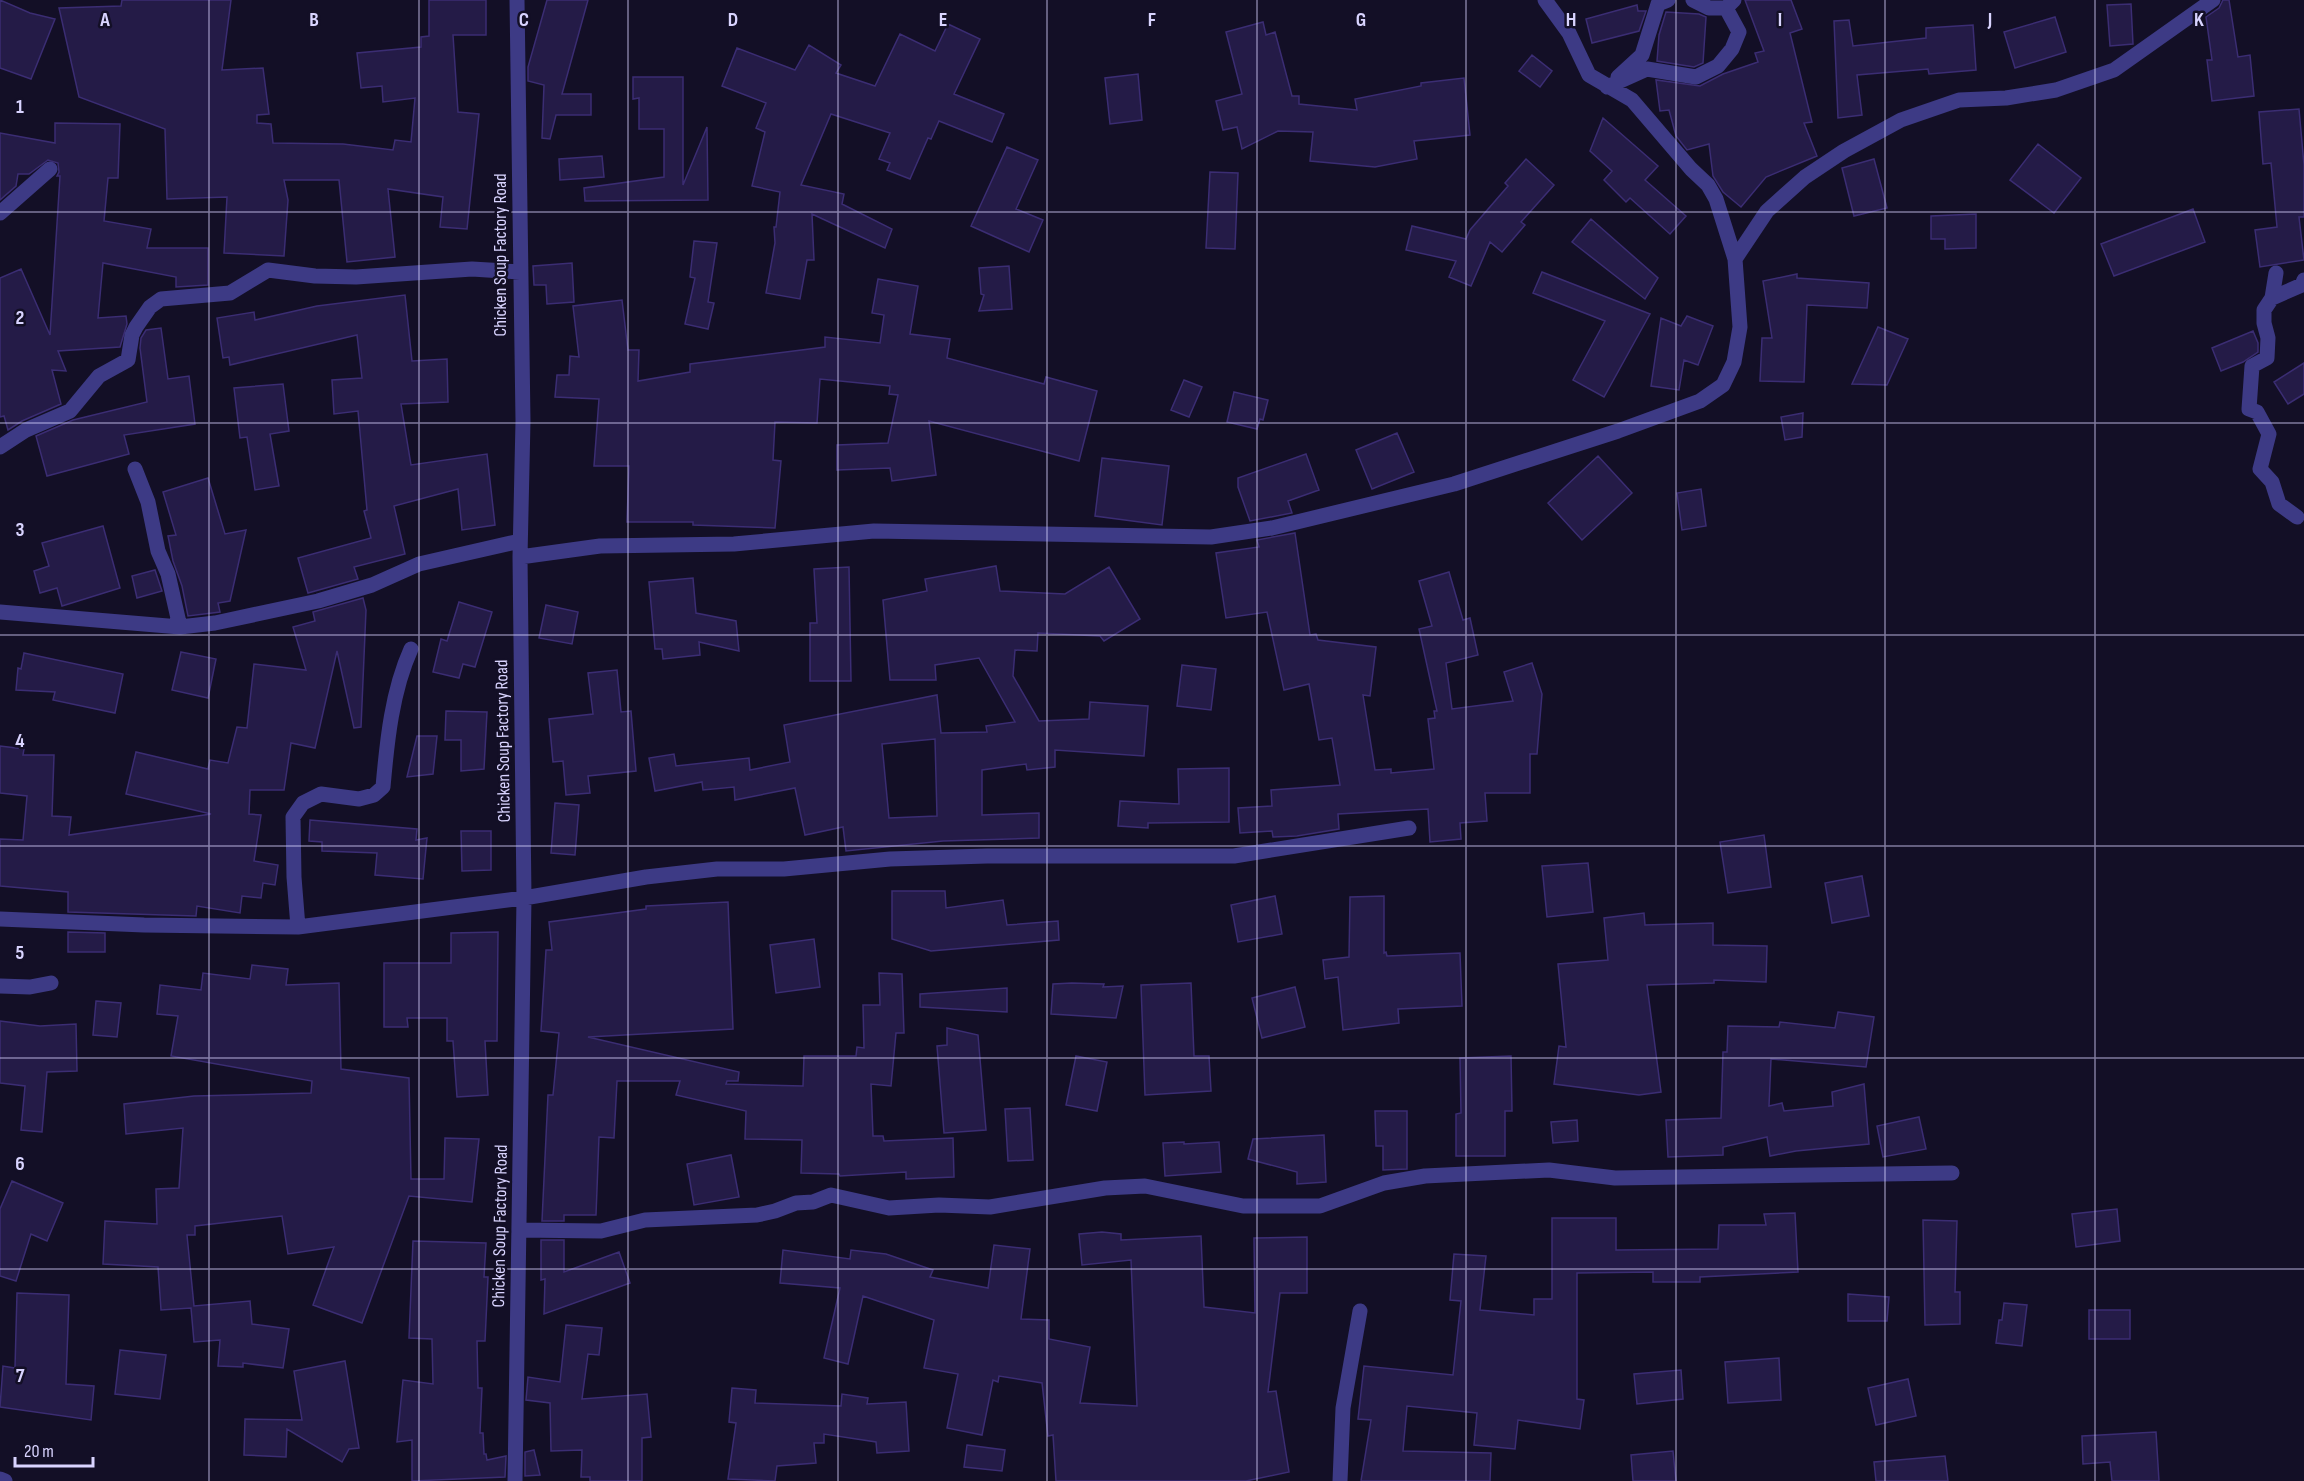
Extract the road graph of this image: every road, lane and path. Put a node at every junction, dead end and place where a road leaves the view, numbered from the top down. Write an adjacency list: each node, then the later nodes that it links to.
1 (517, 0): 11 (street, Chicken Soup Factory Road)
2 (1545, 0): 7 (street)
3 (1668, 0): 7 (street)
4 (1693, 0): 6 (street)
5 (2213, 0): 10 (street)
6 (1730, 4): 7 (street)
7 (1607, 87): 10 (street)
8 (50, 169): 9 (street)
9 (0, 213)
10 (1735, 259): 19 (street)
11 (520, 272): 15 (street); 18 (street, Chicken Soup Factory Road)
12 (2276, 273): 14 (street)
13 (2304, 280): 14 (street)
14 (2272, 298): 17 (street)
15 (0, 447)
16 (135, 469): 21 (street)
17 (2297, 518)
18 (520, 541): 19 (street, Chicken Soup Factory Road); 21 (street)
19 (520, 557): 24 (street, Chicken Soup Factory Road)
20 (0, 612): 21 (street)
21 (180, 627)
22 (411, 650): 26 (street)
23 (1409, 828): 24 (street)
24 (524, 898): 26 (street); 30 (street, Chicken Soup Factory Road)
25 (0, 919): 26 (street)
26 (298, 927)
27 (51, 983): 28 (street)
28 (0, 986)
29 (1952, 1173): 30 (street)
30 (520, 1230): 34 (street, Chicken Soup Factory Road)
31 (1359, 1311): 35 (street)
32 (0, 1479): 33 (street)
33 (5, 1481)
34 (515, 1481)
35 (1340, 1481)

